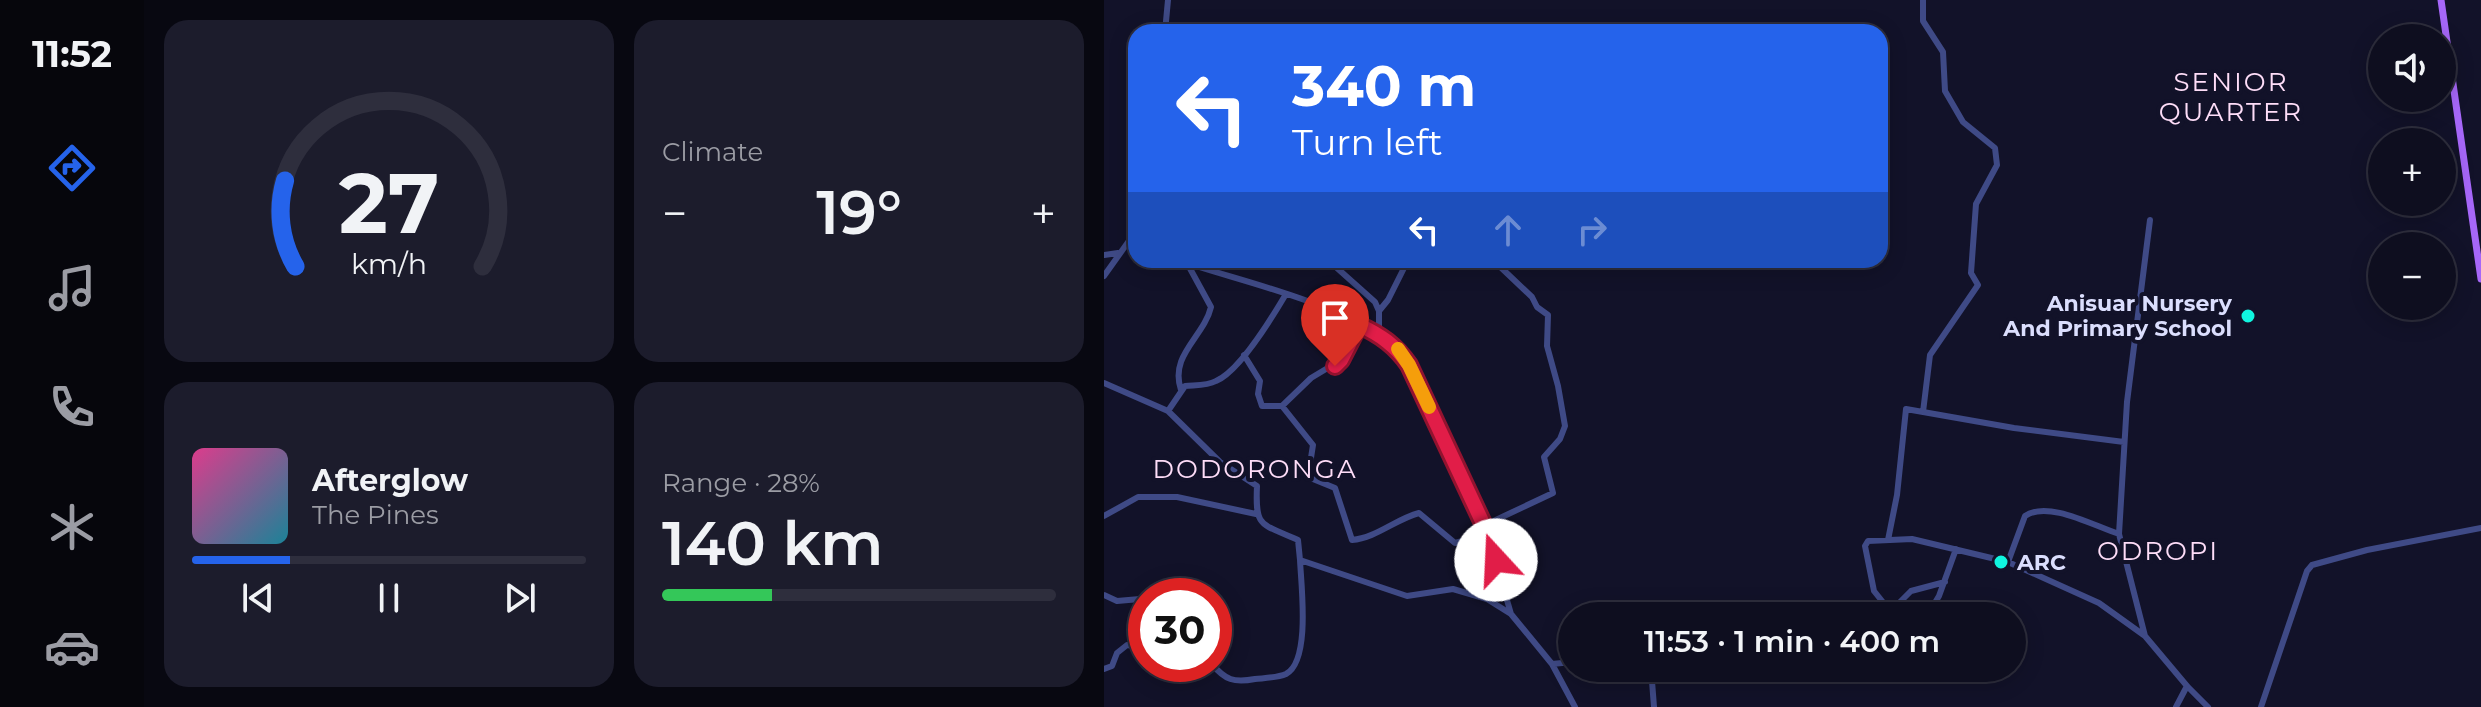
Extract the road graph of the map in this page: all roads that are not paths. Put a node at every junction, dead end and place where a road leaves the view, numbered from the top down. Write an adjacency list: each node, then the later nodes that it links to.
1 (1168, 0): 4 (street)
2 (1923, 0): 26 (street)
3 (2441, 0): 16 (main road)
4 (1166, 24)
5 (2150, 220): 27 (street)
6 (1128, 241): 8 (street)
7 (1128, 248): 8 (street)
8 (1120, 251): 9 (street); 15 (street)
9 (1104, 255)
10 (1190, 268): 23 (street)
11 (1203, 268): 17 (street)
12 (1337, 268): 18 (street)
13 (1404, 268): 18 (street)
14 (1501, 268): 30 (street)
15 (1104, 276)
16 (2481, 279)
17 (1286, 294): 19 (street); 21 (street)
18 (1379, 311): 20 (street)
19 (1359, 325): 20 (street); 24 (street)
20 (1379, 335): 30 (street)
21 (1244, 355): 23 (street); 24 (street)
22 (1104, 383): 25 (street)
23 (1181, 390): 25 (street)
24 (1282, 406): 32 (street)
25 (1168, 411): 28 (street)
26 (1923, 412): 27 (street); 34 (street)
27 (2124, 442): 33 (street)
28 (1256, 514): 29 (street); 36 (street)
29 (1104, 516)
30 (1483, 526): 32 (street)
31 (2481, 528): 57 (street)
32 (1488, 534): 44 (street)
33 (2119, 534): 37 (street); 45 (street)
34 (1888, 540): 35 (street); 41 (street)
35 (1956, 549): 37 (street); 38 (street)
36 (1300, 560): 44 (street); 50 (street)
37 (2008, 562): 45 (street)
38 (1945, 582): 42 (street); 43 (street)
39 (1104, 595): 40 (street)
40 (1128, 600)
41 (1881, 602)
42 (1900, 602)
43 (1934, 602)
44 (1511, 614): 48 (street)
45 (2145, 636): 52 (street)
46 (1128, 645): 49 (street)
47 (1558, 663): 48 (street)
48 (1552, 664): 53 (street)
49 (1104, 669)
50 (1232, 681)
51 (1652, 682): 54 (street)
52 (2187, 686): 55 (street); 56 (street)
53 (1575, 707)
54 (1654, 707)
55 (2176, 707)
56 (2208, 707)
57 (2261, 707)

